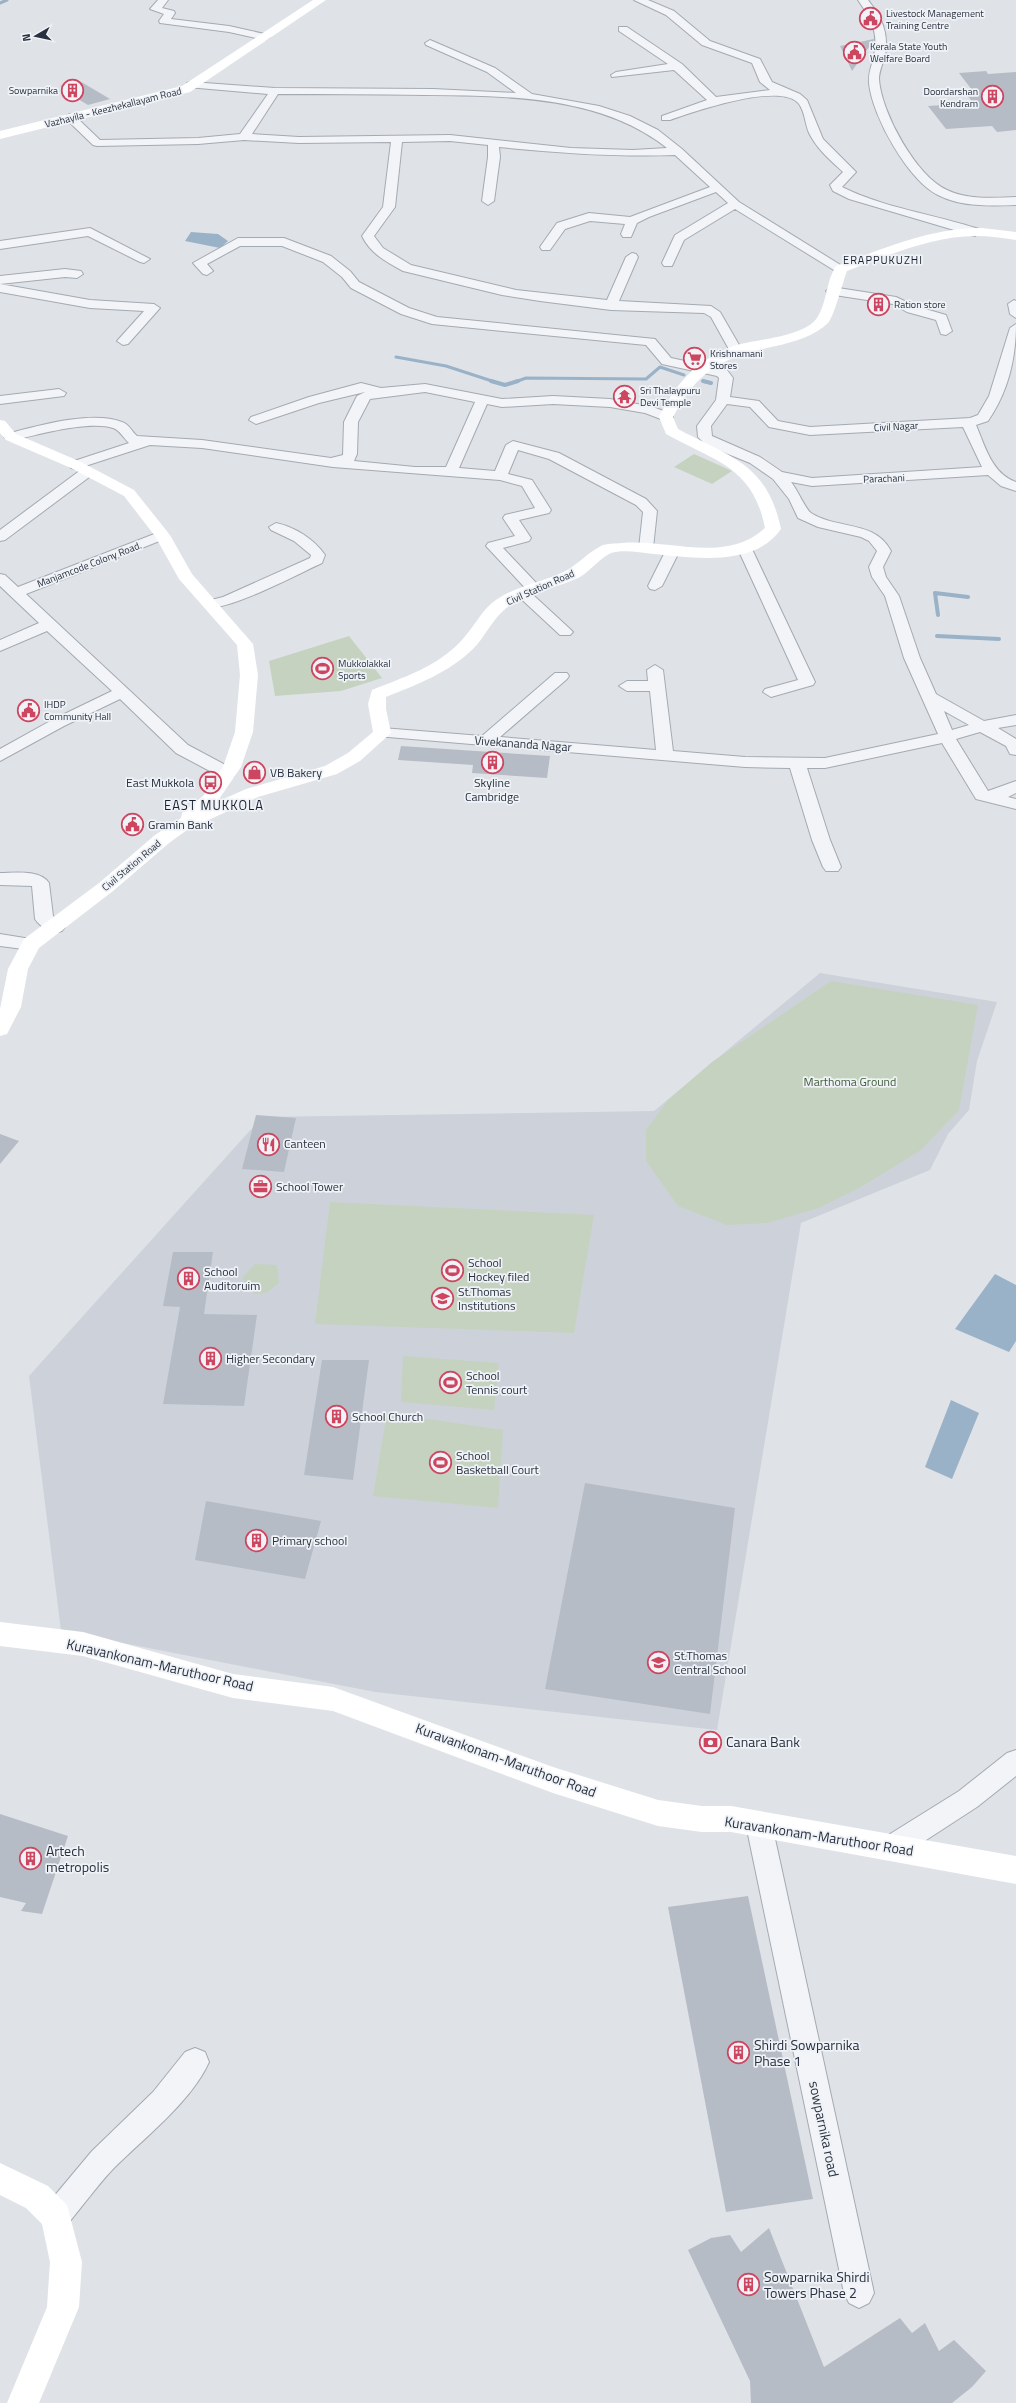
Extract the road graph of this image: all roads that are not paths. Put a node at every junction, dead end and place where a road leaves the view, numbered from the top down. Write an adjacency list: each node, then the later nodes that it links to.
1 (163, 0): 6 (street)
2 (320, 0): 6 (main road, Vazhayila - Keezhekallayam Road)
3 (639, 0): 14 (street)
4 (863, 0): 26 (street)
5 (623, 30): 8 (street)
6 (264, 37): 12 (main road, Vazhayila - Keezhekallayam Road)
7 (430, 43): 15 (street)
8 (666, 57): 9 (street); 9 (street)
9 (678, 66): 10 (street)
10 (687, 74): 11 (street); 16 (street)
11 (629, 84)
12 (191, 85): 13 (street); 17 (main road, Vazhayila - Keezhekallayam Road)
13 (275, 91): 15 (street); 20 (street)
14 (782, 91): 16 (street); 29 (street)
15 (529, 96): 23 (street)
16 (714, 101): 18 (street)
17 (70, 117): 19 (main road, Vazhayila - Keezhekallayam Road); 20 (street)
18 (666, 118)
19 (0, 135)
20 (244, 137): 21 (street)
21 (397, 138): 22 (street); 43 (street)
22 (493, 143): 23 (street); 25 (street)
23 (678, 151): 24 (street)
24 (717, 188): 27 (street); 28 (street)
25 (488, 201)
26 (1016, 201)
27 (735, 204): 36 (street); 37 (street)
28 (632, 221): 30 (street); 33 (street)
29 (976, 232): 31 (main road); 37 (main road)
30 (627, 234)
31 (1016, 236)
32 (0, 245): 35 (street)
33 (546, 247)
34 (632, 257): 43 (street)
35 (144, 259)
36 (668, 263)
37 (842, 269): 42 (main road)
38 (207, 271): 48 (street)
39 (77, 274): 40 (street)
40 (0, 280)
41 (0, 288): 46 (street)
42 (832, 291): 45 (street); 47 (main road)
43 (611, 306): 47 (street)
44 (1016, 328): 57 (street, Civil Nagar)
45 (946, 331)
46 (123, 340)
47 (736, 350): 48 (main road)
48 (702, 368): 53 (street); 55 (main road)
49 (380, 392): 52 (street); 56 (street); 62 (street)
50 (59, 393): 51 (street)
51 (0, 400)
52 (482, 400): 55 (street); 64 (street)
53 (722, 400): 59 (street, Civil Nagar); 67 (street)
54 (953, 407): 59 (street)
55 (666, 417): 72 (main road, Civil Station Road)
56 (256, 420)
57 (968, 423): 59 (street, Civil Nagar); 65 (street)
58 (0, 424): 60 (main road)
59 (950, 424)
60 (11, 437): 61 (street); 63 (main road)
61 (150, 440): 62 (street); 63 (street)
62 (331, 462): 64 (street)
63 (81, 469): 70 (main road); 71 (street)
64 (451, 471): 66 (street)
65 (989, 471): 67 (street, Parachani); 68 (street)
66 (500, 476): 73 (street); 77 (street)
67 (780, 476): 89 (street)
68 (1016, 486)
69 (276, 527): 79 (street)
70 (162, 535): 78 (street, Manjamcode Colony Road.); 79 (main road)
71 (0, 537)
72 (744, 547): 74 (main road, Civil Station Road); 88 (street)
73 (646, 548): 74 (main road, Civil Station Road); 77 (main road, Civil Station Road)
74 (672, 552): 76 (street)
75 (0, 578): 78 (street)
76 (655, 586)
77 (529, 591): 81 (street); 92 (main road, Civil Station Road)
78 (15, 593): 80 (street)
79 (212, 604): 99 (main road)
80 (50, 624): 82 (street); 87 (street)
81 (565, 632)
82 (0, 646)
83 (655, 670): 86 (street)
84 (561, 676): 94 (street)
85 (627, 686): 86 (street)
86 (658, 686): 96 (street)
87 (123, 692): 97 (street); 99 (street)
88 (771, 692)
89 (930, 697): 91 (street); 93 (street)
90 (1016, 720): 91 (street, Vivekananda Nagar)
91 (983, 726): 93 (street, Vivekananda Nagar); 95 (street)
92 (382, 733): 94 (street, Vivekananda Nagar); 103 (main road, Civil Station Road)
93 (947, 737): 98 (street, Vivekananda Nagar); 101 (street)
94 (486, 741): 96 (street, Vivekananda Nagar)
95 (1016, 750)
96 (665, 754): 98 (street, Vivekananda Nagar)
97 (0, 756)
98 (797, 762): 104 (street)
99 (227, 773): 103 (main road)
100 (1016, 786): 101 (street)
101 (992, 798): 102 (street)
102 (1016, 804)
103 (180, 826): 106 (main road, Civil Station Road)
104 (832, 867)
105 (0, 879): 106 (street)
106 (56, 927): 108 (main road, Civil Station Road)
107 (0, 940): 108 (street)
108 (31, 944): 109 (main road, Civil Station Road)
109 (0, 1029)
110 (0, 1634): 112 (main road, Kuravankonam-Maruthoor Road)
111 (1016, 1761): 113 (street)
112 (759, 1825): 113 (main road, Kuravankonam-Maruthoor Road); 118 (street, sowparnika road)
113 (891, 1848): 114 (main road, Kuravankonam-Maruthoor Road)
114 (1016, 1870)
115 (195, 2062): 117 (street)
116 (0, 2178): 117 (main road)
117 (56, 2216): 119 (main road)
118 (858, 2293)
119 (23, 2403)

